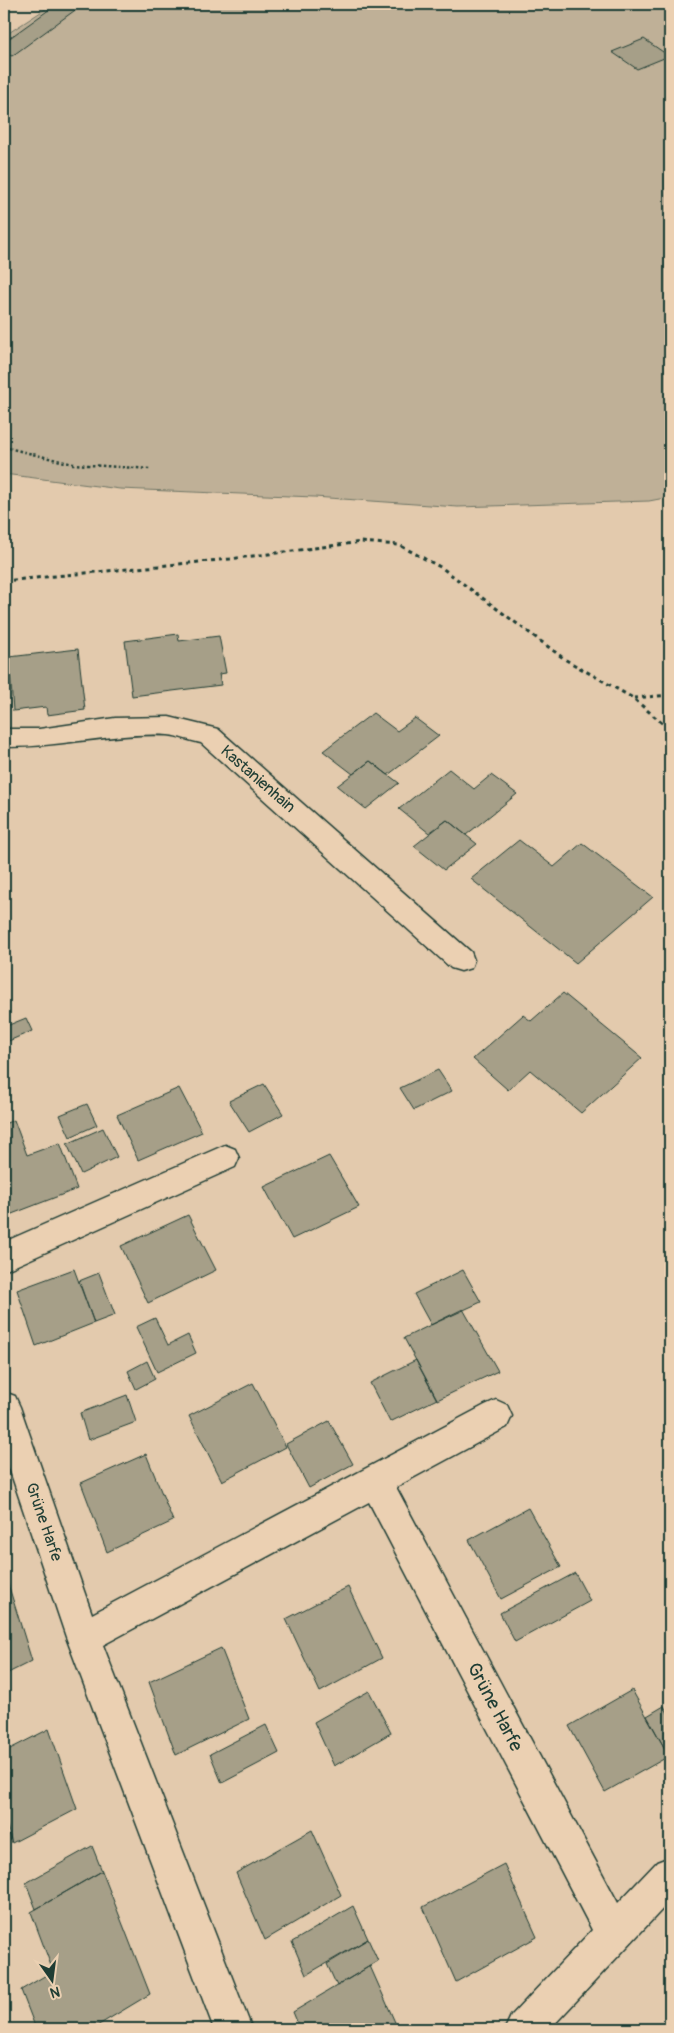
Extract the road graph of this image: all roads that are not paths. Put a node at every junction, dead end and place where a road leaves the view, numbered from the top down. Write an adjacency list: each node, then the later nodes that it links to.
1 (4, 738): 2 (street, Kastanienhain)
2 (461, 960)
3 (225, 1158): 4 (street)
4 (4, 1257)
5 (4, 1407): 8 (street, Grüne Harfe)
6 (496, 1416): 7 (street)
7 (375, 1480): 8 (street); 10 (street, Grüne Harfe)
8 (84, 1637): 11 (street, Grüne Harfe)
9 (670, 1875): 10 (street)
10 (614, 1933): 12 (street)
11 (233, 2029)
12 (524, 2029)

